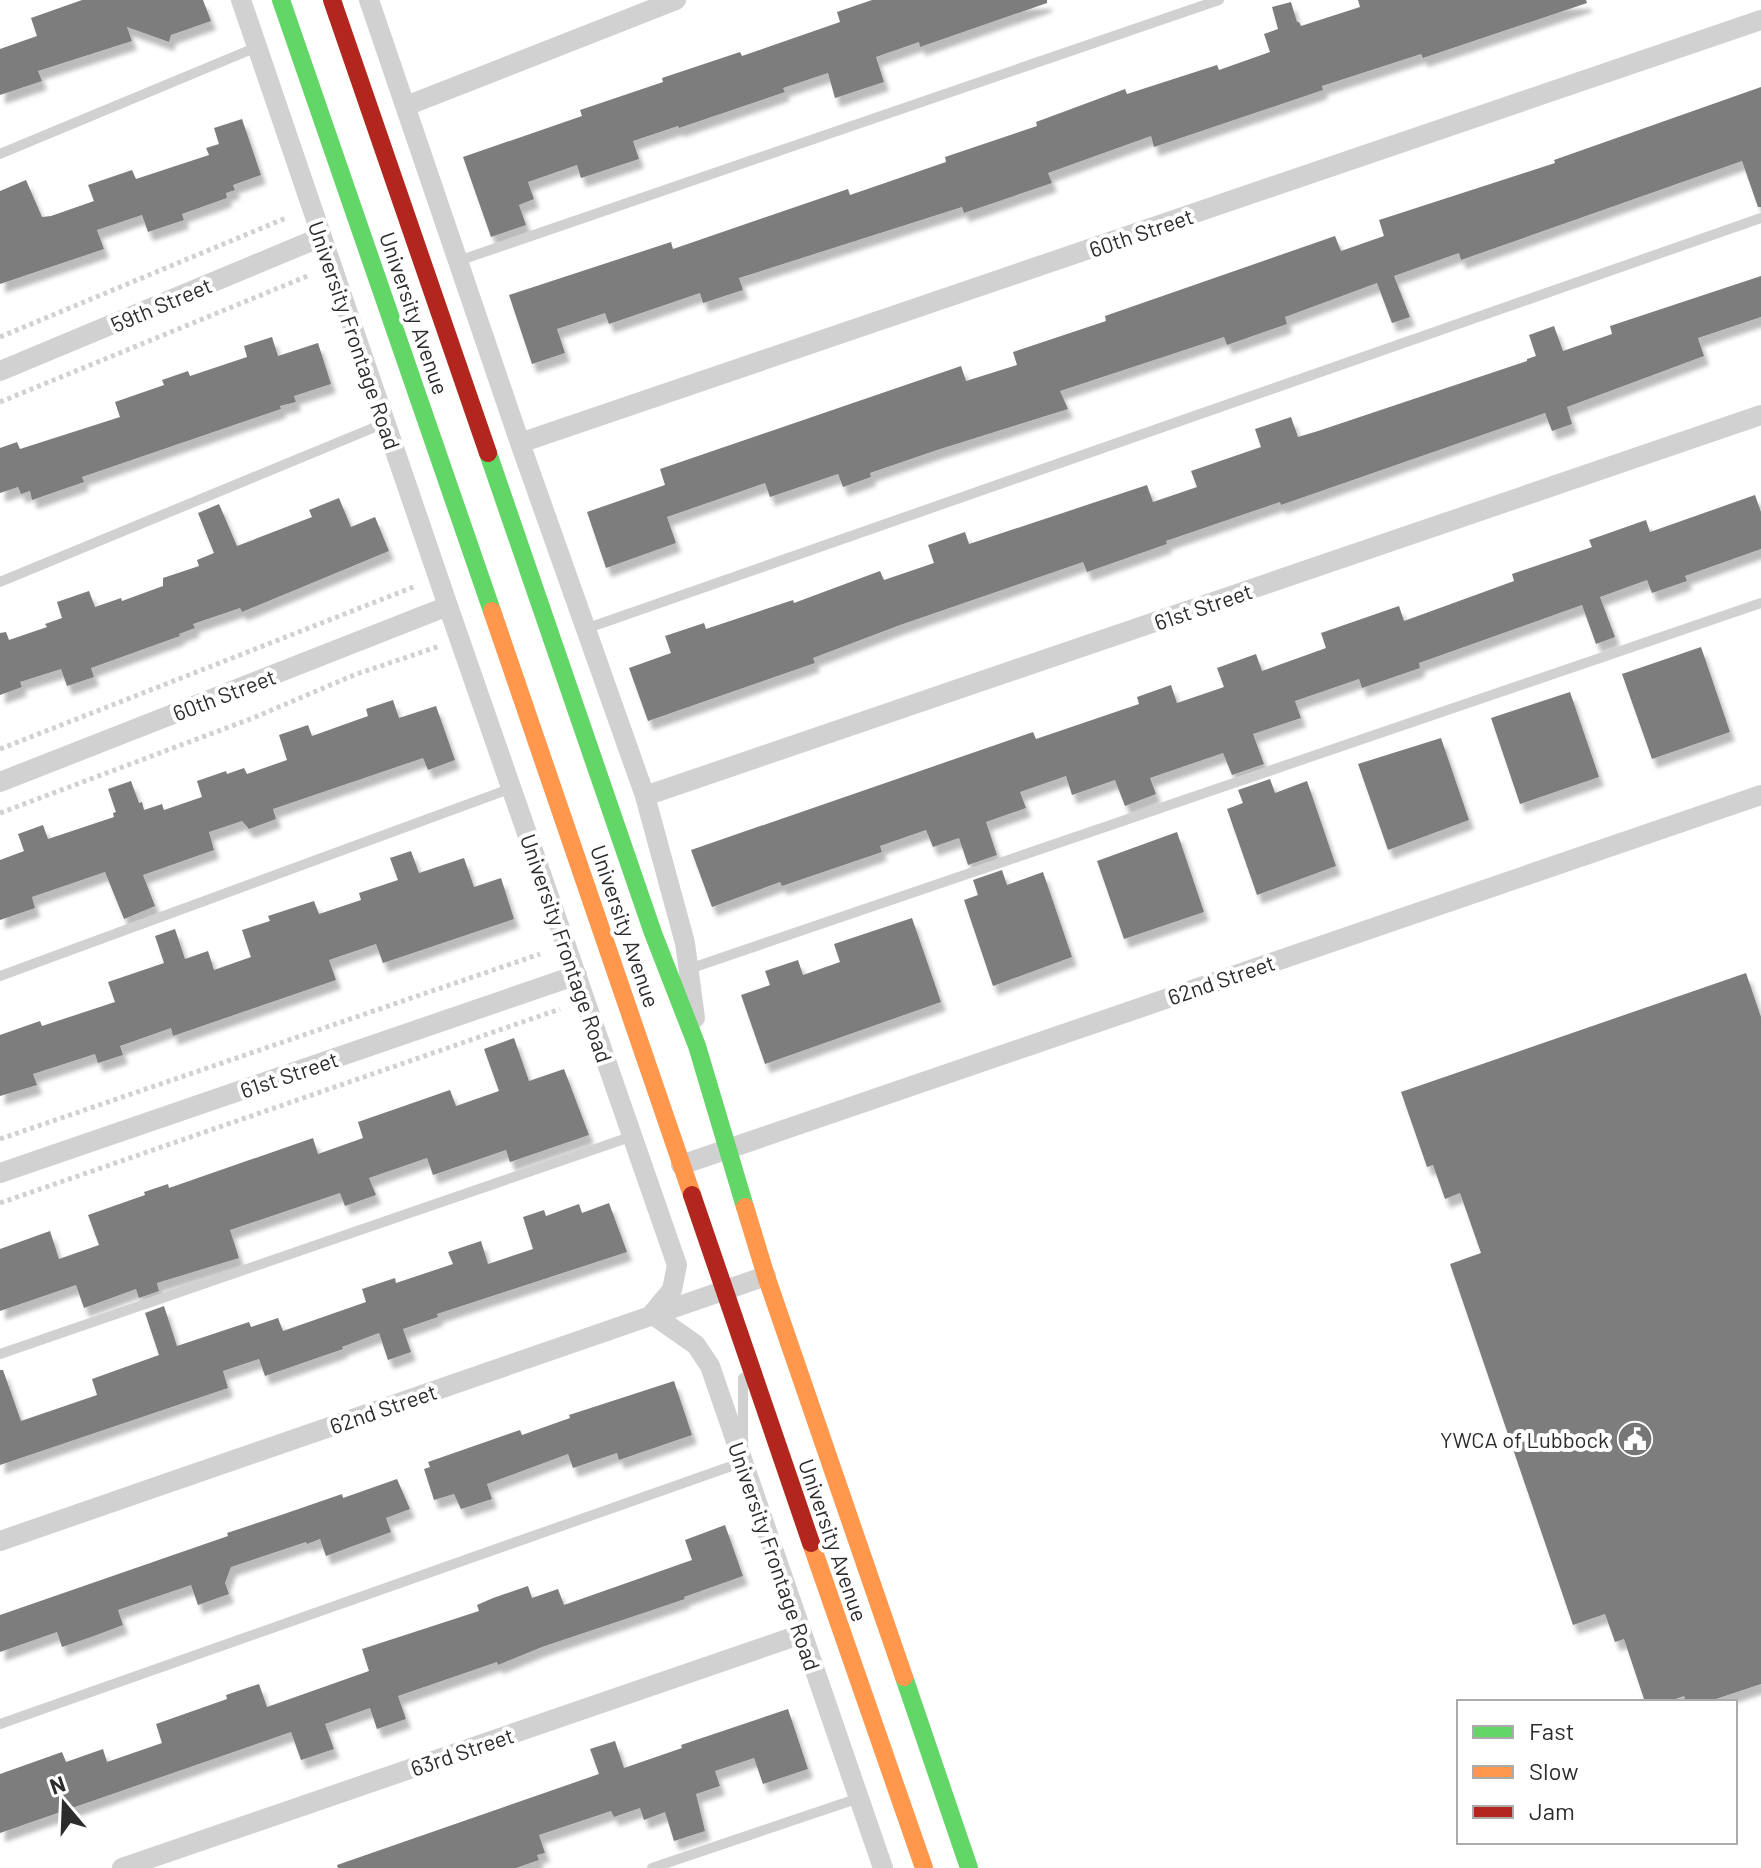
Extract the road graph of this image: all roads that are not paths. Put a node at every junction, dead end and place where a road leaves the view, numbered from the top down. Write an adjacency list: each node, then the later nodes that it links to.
1 (241, 0): 9 (street, University Frontage Road)
2 (251, 0): 9 (lane)
3 (281, 0): 33 (main road, University Avenue)
4 (332, 0): 30 (main road, University Avenue)
5 (369, 0): 10 (street)
6 (676, 0): 10 (street)
7 (1219, 0): 14 (lane)
8 (1761, 20): 18 (street, 60th Street)
9 (254, 37): 11 (lane); 13 (street, University Frontage Road)
10 (406, 106): 14 (street)
11 (0, 154)
12 (1761, 218): 22 (lane)
13 (321, 237): 15 (street, 59th Street); 17 (street, University Frontage Road)
14 (458, 261): 18 (street)
15 (0, 371)
16 (1761, 415): 26 (street, 61st Street)
17 (385, 423): 19 (lane); 21 (street, University Frontage Road)
18 (520, 443): 22 (street)
19 (0, 582)
20 (1761, 603): 27 (lane)
21 (448, 606): 23 (street, 60th Street); 24 (street, University Frontage Road)
22 (585, 629): 26 (street)
23 (0, 782)
24 (512, 788): 28 (street, University Frontage Road); 29 (lane)
25 (1761, 795): 32 (street, 62nd Street)
26 (645, 796): 27 (street)
27 (689, 969): 30 (street)
28 (577, 975): 31 (street, University Frontage Road); 34 (street, 61st Street)
29 (0, 976)
30 (697, 1046): 32 (main road, University Avenue)
31 (633, 1136): 37 (street, University Frontage Road); 39 (lane)
32 (726, 1149): 33 (street, 62nd Street); 35 (main road, University Avenue)
33 (681, 1165): 36 (main road, University Avenue)
34 (0, 1173)
35 (766, 1276): 36 (street, 62nd Street); 49 (main road, University Avenue)
36 (725, 1290): 37 (street, 62nd Street); 38 (main road, University Avenue)
37 (652, 1314): 40 (street, University Frontage Road); 41 (street, 62nd Street)
38 (743, 1344): 40 (lane); 48 (main road, University Avenue)
39 (0, 1354)
40 (743, 1464): 42 (street, University Frontage Road); 43 (lane)
41 (0, 1541)
42 (802, 1634): 44 (street, University Frontage Road); 45 (street, 63rd Street)
43 (0, 1724)
44 (859, 1798): 46 (lane); 47 (street, University Frontage Road)
45 (122, 1868)
46 (652, 1868)
47 (883, 1868)
48 (924, 1868)
49 (969, 1868)

